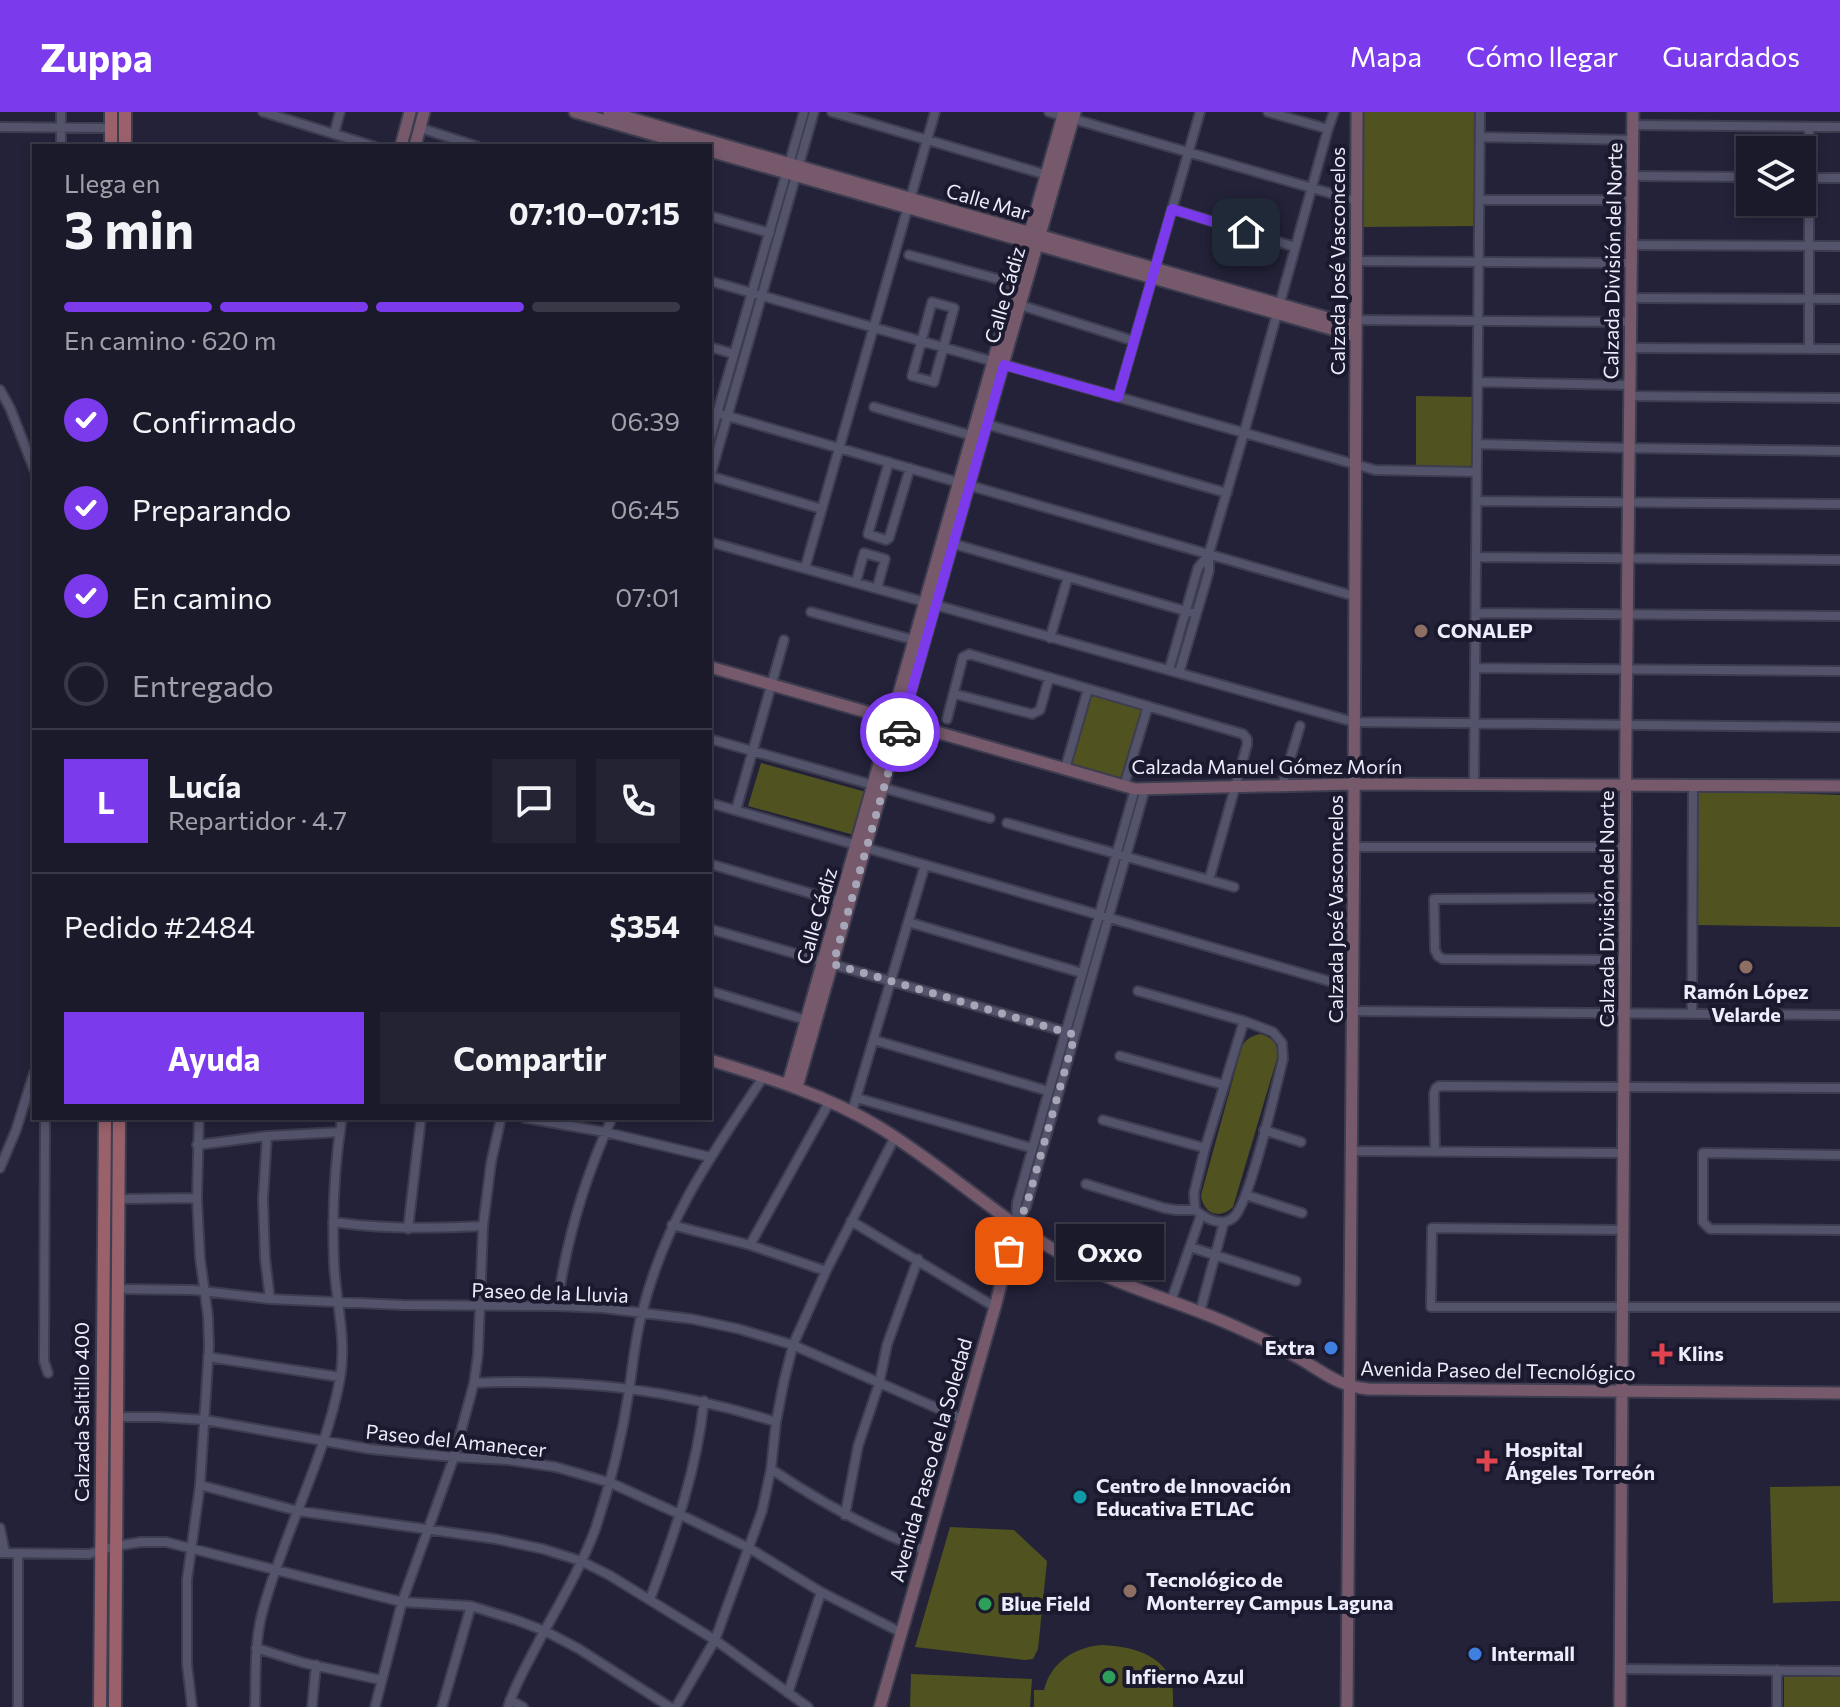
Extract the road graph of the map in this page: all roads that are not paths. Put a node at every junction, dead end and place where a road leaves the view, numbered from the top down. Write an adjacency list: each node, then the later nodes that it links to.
1 (61, 112): 26 (street)
2 (111, 112): 27 (main road)
3 (125, 112): 37 (main road)
4 (266, 112): 30 (street)
5 (340, 112): 30 (street)
6 (410, 112): 39 (main road)
7 (424, 112): 28 (main road)
8 (575, 112): 20 (main road, Calle Mar)
9 (804, 112): 47 (street)
10 (814, 112): 47 (street)
11 (832, 112): 33 (street)
12 (935, 112): 33 (street)
13 (1049, 112): 21 (street)
14 (1200, 112): 46 (street)
15 (1268, 112): 29 (street)
16 (1334, 112): 29 (street)
17 (1357, 112): 56 (main road, Calzada José Vasconcelos)
18 (1480, 112): 32 (street)
19 (1633, 112): 22 (main road, Calzada División del Norte)
20 (603, 115): 42 (main road, Calle Mar); 43 (main road, Calle Mar)
21 (1069, 115): 46 (street); 48 (main road, Calle Cádiz); 62 (main road, Calle Cádiz)
22 (1633, 125): 24 (street); 34 (main road, Calzada División del Norte)
23 (0, 127): 26 (street)
24 (1809, 127): 25 (street); 31 (street)
25 (1840, 127)
26 (61, 128): 27 (street); 35 (street)
27 (111, 128): 36 (main road)
28 (420, 128): 40 (main road); 41 (street)
29 (1328, 129): 53 (street)
30 (334, 134): 38 (street)
31 (1808, 136)
32 (1480, 137): 34 (street); 54 (street)
33 (927, 140): 48 (street); 57 (street)
34 (1633, 140): 49 (main road, Calzada División del Norte)
35 (61, 144)
36 (111, 144)
37 (125, 144)
38 (366, 144)
39 (402, 144)
40 (416, 144)
41 (470, 144)
42 (687, 144)
43 (703, 144)
44 (712, 147): 47 (main road, Calle Mar)
45 (712, 151): 47 (main road, Calle Mar)
46 (1188, 152): 53 (street); 58 (street)
47 (793, 170): 57 (main road, Calle Mar); 61 (street); 74 (street)
48 (1047, 175): 62 (main road, Calle Cádiz)
49 (1632, 176): 50 (street); 55 (main road, Calzada División del Norte)
50 (1736, 177)
51 (1816, 178): 52 (street)
52 (1840, 178)
53 (1312, 187): 56 (street); 66 (street)
54 (1479, 200): 55 (street); 69 (street)
55 (1632, 200): 63 (main road, Calzada División del Norte)
56 (1357, 201): 68 (main road, Calzada José Vasconcelos)
57 (909, 203): 62 (main road, Calle Mar); 82 (street)
58 (1172, 209): 66 (street); 71 (street)
59 (1807, 216): 64 (street)
60 (712, 217): 61 (street)
61 (770, 233): 74 (street)
62 (1034, 239): 71 (main road, Calle Mar); 73 (main road, Calle Cádiz); 78 (main road, Calle Cádiz)
63 (1632, 245): 64 (street); 70 (main road, Calzada División del Norte)
64 (1809, 246): 65 (street); 76 (street)
65 (1840, 246)
66 (1295, 247): 79 (street)
67 (909, 255): 73 (street)
68 (1356, 261): 69 (street); 83 (main road, Calzada José Vasconcelos)
69 (1479, 262): 70 (street); 80 (street)
70 (1631, 263): 75 (main road, Calzada División del Norte)
71 (1154, 273): 79 (main road, Calle Mar); 84 (street)
72 (712, 282): 74 (street)
73 (1016, 284): 78 (main road, Calle Cádiz)
74 (757, 294): 82 (street); 91 (street); 100 (street)
75 (1631, 298): 76 (street); 81 (main road, Calzada División del Norte)
76 (1809, 298): 77 (street); 89 (street)
77 (1840, 299)
78 (1016, 304): 84 (street); 92 (main road, Calle Cádiz)
79 (1279, 309): 83 (main road, Calle Mar); 102 (street)
80 (1478, 321): 81 (street); 83 (street); 93 (street)
81 (1631, 322): 88 (main road, Calzada División del Norte)
82 (873, 328): 85 (street); 105 (street)
83 (1356, 328): 110 (main road, Calzada José Vasconcelos)
84 (1134, 341): 96 (street)
85 (922, 342): 87 (street); 87 (street); 87 (street)
86 (712, 348): 91 (street)
87 (943, 348): 92 (street)
88 (1630, 348): 89 (street); 95 (main road, Calzada División del Norte)
89 (1809, 349): 90 (street)
90 (1840, 349)
91 (734, 354): 99 (street)
92 (999, 364): 96 (street); 101 (main road, Calle Cádiz)
93 (1478, 382): 95 (street); 104 (street)
94 (0, 390): 109 (street)
95 (1630, 391): 97 (street); 106 (main road, Calzada División del Norte)
96 (1118, 397): 102 (street)
97 (1840, 398)
98 (874, 407): 103 (street)
99 (714, 412): 100 (street)
100 (727, 416): 105 (street); 112 (street)
101 (982, 423): 103 (main road, Calle Cádiz); 115 (main road, Calle Cádiz); 116 (street)
102 (1244, 433): 110 (street); 116 (street)
103 (973, 436): 115 (main road, Calle Cádiz)
104 (1477, 444): 106 (street); 113 (street)
105 (839, 448): 108 (street); 120 (street)
106 (1629, 448): 107 (street); 118 (main road, Calzada División del Norte)
107 (1840, 451)
108 (889, 462): 111 (street); 111 (street)
109 (32, 464)
110 (1355, 465): 113 (street); 131 (main road, Calzada José Vasconcelos)
111 (910, 468): 115 (street)
112 (712, 470)
113 (1477, 472): 117 (street)
114 (712, 478): 120 (street)
115 (965, 484): 121 (main road, Calle Cádiz); 123 (street)
116 (1227, 493): 123 (street)
117 (1477, 501): 118 (street); 124 (street)
118 (1628, 502): 119 (street); 125 (main road, Calzada División del Norte)
119 (1840, 504)
120 (822, 509): 127 (street)
121 (948, 542): 128 (street); 132 (main road, Calle Cádiz)
122 (712, 543): 127 (street)
123 (1209, 553): 131 (street); 133 (street); 136 (street)
124 (1476, 557): 125 (street); 135 (street)
125 (1628, 558): 126 (street); 137 (main road, Calzada División del Norte)
126 (1840, 560)
127 (805, 568): 129 (street)
128 (1068, 577): 133 (street); 139 (street)
129 (856, 582): 130 (street); 130 (street)
130 (877, 588): 132 (street)
131 (1354, 596): 155 (main road, Calzada José Vasconcelos)
132 (931, 604): 139 (street); 141 (main road, Calle Cádiz); 154 (main road, Calle Cádiz)
133 (1186, 611): 136 (street); 145 (street)
134 (811, 612): 141 (street)
135 (1476, 613): 137 (street); 143 (street)
136 (1196, 614): 147 (street)
137 (1627, 614): 138 (street); 144 (main road, Calzada División del Norte)
138 (1840, 616)
139 (1050, 638): 145 (street)
140 (784, 640): 149 (street)
141 (914, 640): 154 (main road, Calle Cádiz)
142 (712, 668): 149 (main road, Calzada Manuel Gómez Morín)
143 (1475, 668): 144 (street); 156 (street)
144 (1627, 669): 146 (street); 157 (main road, Calzada División del Norte)
145 (1169, 670): 147 (street)
146 (1840, 671)
147 (1179, 673): 155 (street)
148 (1049, 678): 150 (street); 151 (street); 151 (street)
149 (772, 684): 154 (main road, Calzada Manuel Gómez Morín); 161 (street)
150 (1088, 689): 152 (street); 162 (street)
151 (955, 694): 153 (street)
152 (1148, 706): 170 (street); 171 (street, Avenida Paseo de la Soledad)
153 (947, 719)
154 (897, 721): 162 (main road, Calzada Manuel Gómez Morín); 169 (main road, Calle Cádiz)
155 (1354, 722): 156 (street); 163 (main road, Calzada José Vasconcelos)
156 (1475, 722): 157 (street); 164 (street)
157 (1626, 725): 159 (street); 165 (main road, Calzada División del Norte)
158 (1300, 726): 167 (street)
159 (1840, 727)
160 (712, 740): 161 (street)
161 (753, 751): 169 (street); 173 (street)
162 (1065, 769): 171 (main road, Calzada Manuel Gómez Morín)
163 (1354, 784): 164 (main road, Calzada Manuel Gómez Morín); 167 (main road, Calzada Manuel Gómez Morín); 177 (main road, Calzada José Vasconcelos)
164 (1474, 785): 165 (main road, Calzada Manuel Gómez Morín)
165 (1626, 785): 166 (main road, Calzada Manuel Gómez Morín); 178 (main road, Calzada División del Norte)
166 (1693, 785): 168 (main road, Calzada Manuel Gómez Morín); 198 (street)
167 (1282, 786): 170 (main road, Calzada Manuel Gómez Morín)
168 (1840, 786)
169 (878, 787): 174 (street); 176 (main road, Calle Cádiz)
170 (1234, 787): 171 (main road, Calzada Manuel Gómez Morín); 182 (street)
171 (1135, 788): 179 (street, Avenida Paseo de la Soledad)
172 (712, 804): 173 (street)
173 (736, 810): 176 (street)
174 (990, 818)
175 (1007, 823): 179 (street)
176 (861, 846): 181 (street); 185 (main road, Calle Cádiz); 190 (main road, Calle Cádiz)
177 (1354, 847): 178 (street); 193 (main road, Calzada José Vasconcelos)
178 (1626, 847): 184 (main road, Calzada División del Norte)
179 (1121, 855): 182 (street); 186 (street, Avenida Paseo de la Soledad)
180 (712, 865): 185 (street)
181 (925, 865): 186 (street); 187 (street)
182 (1209, 880): 183 (street)
183 (1234, 887)
184 (1625, 898): 189 (main road, Calzada División del Norte); 189 (street)
185 (840, 902): 190 (main road, Calle Cádiz)
186 (1104, 916): 191 (street, Avenida Paseo de la Soledad); 193 (street); 203 (street, Avenida Paseo de la Soledad)
187 (908, 922): 191 (street); 192 (street)
188 (712, 930): 190 (street)
189 (1624, 960): 197 (main road, Calzada División del Norte)
190 (828, 963): 192 (street); 200 (main road, Calle Cádiz); 208 (main road, Calle Cádiz)
191 (1082, 973): 202 (street, Avenida Paseo de la Soledad)
192 (891, 981): 202 (street); 204 (street)
193 (1353, 988): 196 (main road, Calzada José Vasconcelos)
194 (1138, 991): 201 (street)
195 (712, 992): 200 (street)
196 (1353, 1011): 197 (street); 236 (main road, Calzada José Vasconcelos)
197 (1624, 1013): 198 (street); 210 (main road, Calzada División del Norte)
198 (1692, 1013): 199 (street)
199 (1840, 1015)
200 (806, 1020): 208 (main road, Calle Cádiz)
201 (1244, 1021): 209 (street); 227 (street)
202 (1065, 1032): 203 (street); 212 (street, Avenida Paseo de la Soledad)
203 (1075, 1035): 251 (street, Avenida Paseo de la Soledad)
204 (874, 1040): 212 (street); 214 (street)
205 (1120, 1056): 209 (street)
206 (712, 1061): 207 (main road, Avenida Paseo del Tecnológico)
207 (764, 1076): 208 (main road, Avenida Paseo del Tecnológico); 240 (street)
208 (793, 1085): 215 (main road, Avenida Paseo del Tecnológico)
209 (1224, 1085): 235 (street)
210 (1623, 1087): 211 (street); 237 (street); 238 (main road, Calzada División del Norte)
211 (1840, 1088)
212 (1048, 1091): 234 (street, Avenida Paseo de la Soledad)
213 (31, 1095): 241 (street)
214 (857, 1098): 216 (street); 234 (street)
215 (830, 1101): 216 (main road, Avenida Paseo del Tecnológico); 257 (street)
216 (852, 1112): 231 (main road, Avenida Paseo del Tecnológico)
217 (45, 1120): 277 (street)
218 (105, 1120): 304 (main road, Calzada Saltillo 400)
219 (119, 1120): 245 (main road, Calzada Saltillo 400)
220 (199, 1120): 233 (street)
221 (342, 1120): 228 (street)
222 (421, 1120): 254 (street)
223 (501, 1120): 253 (street)
224 (536, 1120): 229 (street)
225 (611, 1120): 229 (street)
226 (1103, 1120): 235 (street)
227 (1264, 1130): 232 (street); 243 (street)
228 (340, 1132): 230 (street); 249 (street)
229 (605, 1132): 240 (street); 269 (street)
230 (267, 1136): 233 (street); 265 (street)
231 (895, 1137): 248 (street); 251 (main road, Avenida Paseo del Tecnológico)
232 (1301, 1142)
233 (197, 1145): 244 (street)
234 (1032, 1148): 251 (street, Avenida Paseo de la Soledad)
235 (1205, 1148): 246 (street)
236 (1352, 1151): 237 (street); 281 (main road, Calzada José Vasconcelos)
237 (1435, 1152): 238 (street)
238 (1623, 1153): 255 (main road, Calzada División del Norte)
239 (1840, 1155): 256 (street)
240 (710, 1157): 252 (street)
241 (0, 1168)
242 (1086, 1184): 246 (street)
243 (1246, 1195): 247 (street); 250 (street)
244 (197, 1198): 245 (street); 264 (street)
245 (119, 1199): 263 (main road, Calzada Saltillo 400)
246 (1198, 1212): 250 (street); 258 (street)
247 (1302, 1213)
248 (851, 1221): 260 (street); 261 (street)
249 (333, 1222): 254 (street); 267 (street)
250 (1224, 1222): 259 (street)
251 (1016, 1224): 266 (main road, Avenida Paseo del Tecnológico); 270 (main road, Avenida Paseo de la Soledad)
252 (672, 1225): 257 (street); 274 (street)
253 (483, 1226): 254 (street); 268 (street)
254 (408, 1229)
255 (1622, 1230): 272 (main road, Calzada División del Norte); 272 (street)
256 (1840, 1230)
257 (750, 1245): 261 (street)
258 (1190, 1247): 259 (street); 266 (street)
259 (1215, 1255): 262 (street); 273 (street)
260 (918, 1259): 270 (street); 280 (street)
261 (826, 1271): 275 (street)
262 (1296, 1281)
263 (118, 1289): 264 (street, Paseo de la Lluvia); 286 (main road, Calzada Saltillo 400)
264 (204, 1291): 265 (street, Paseo de la Lluvia); 276 (street)
265 (270, 1299): 267 (street, Paseo de la Lluvia)
266 (1171, 1301): 273 (main road, Avenida Paseo del Tecnológico)
267 (338, 1302): 268 (street, Paseo de la Lluvia); 278 (street)
268 (479, 1306): 269 (street, Paseo de la Lluvia); 279 (street)
269 (557, 1306): 274 (street, Paseo de la Lluvia)
270 (995, 1307): 287 (main road, Avenida Paseo de la Soledad)
271 (1840, 1307): 272 (street)
272 (1621, 1308): 283 (main road, Calzada División del Norte)
273 (1200, 1312): 281 (main road, Avenida Paseo del Tecnológico)
274 (642, 1313): 275 (street, Paseo de la Lluvia); 282 (street)
275 (793, 1345): 280 (street, Paseo de la Lluvia); 289 (street)
276 (208, 1357): 278 (street); 288 (street)
277 (48, 1373)
278 (340, 1377): 290 (street)
279 (474, 1383): 282 (street); 291 (street)
280 (879, 1384): 287 (street, Paseo de la Lluvia); 297 (street)
281 (1350, 1387): 283 (main road, Avenida Paseo del Tecnológico); 336 (main road, Calzada José Vasconcelos)
282 (630, 1388): 285 (street); 293 (street)
283 (1621, 1392): 284 (main road, Avenida Paseo del Tecnológico); 318 (main road, Calzada División del Norte)
284 (1840, 1393)
285 (704, 1401): 289 (street); 296 (street)
286 (117, 1417): 288 (street, Paseo del Amanecer); 300 (main road, Calzada Saltillo 400)
287 (962, 1419): 303 (main road, Avenida Paseo de la Soledad)
288 (205, 1420): 290 (street, Paseo del Amanecer); 294 (street)
289 (776, 1422): 292 (street)
290 (322, 1442): 291 (street, Paseo del Amanecer); 295 (street)
291 (454, 1457): 293 (street, Paseo del Amanecer); 299 (street)
292 (771, 1469): 297 (street); 302 (street)
293 (611, 1483): 296 (street, Paseo del Amanecer); 307 (street)
294 (200, 1485): 295 (street); 301 (street)
295 (298, 1511): 299 (street); 308 (street)
296 (679, 1514): 302 (street, Paseo del Amanecer); 310 (street)
297 (845, 1515): 303 (street)
298 (0, 1528): 305 (street)
299 (428, 1529): 307 (street); 311 (street)
300 (116, 1546): 301 (street); 304 (street); 326 (main road, Calzada Saltillo 400)
301 (191, 1547): 308 (street); 327 (street)
302 (749, 1548): 309 (street, Paseo del Amanecer); 315 (street)
303 (924, 1550): 314 (main road, Avenida Paseo de la Soledad)
304 (100, 1551): 306 (street); 325 (main road, Calzada Saltillo 400)
305 (3, 1553): 306 (street)
306 (18, 1554): 324 (street)
307 (581, 1561): 310 (street); 313 (street)
308 (276, 1570): 311 (street); 316 (street)
309 (821, 1592): 314 (street, Paseo del Amanecer); 322 (street)
310 (650, 1599): 315 (street)
311 (402, 1602): 312 (street); 321 (street)
312 (471, 1606): 313 (street); 331 (street)
313 (545, 1631): 323 (street); 333 (street)
314 (900, 1632): 335 (main road, Avenida Paseo de la Soledad)
315 (715, 1640): 322 (street); 333 (street)
316 (256, 1648): 317 (street); 328 (street)
317 (316, 1665): 321 (street); 329 (street)
318 (1620, 1669): 319 (street); 337 (main road, Calzada División del Norte)
319 (1777, 1670): 320 (street); 338 (street)
320 (1840, 1671)
321 (381, 1680): 330 (street)
322 (788, 1693): 334 (street)
323 (509, 1703): 332 (street)
324 (18, 1707)
325 (100, 1707)
326 (115, 1707)
327 (192, 1707)
328 (255, 1707)
329 (312, 1707)
330 (375, 1707)
331 (442, 1707)
332 (523, 1707)
333 (673, 1707)
334 (808, 1707)
335 (880, 1707)
336 (1347, 1707)
337 (1620, 1707)
338 (1777, 1707)

